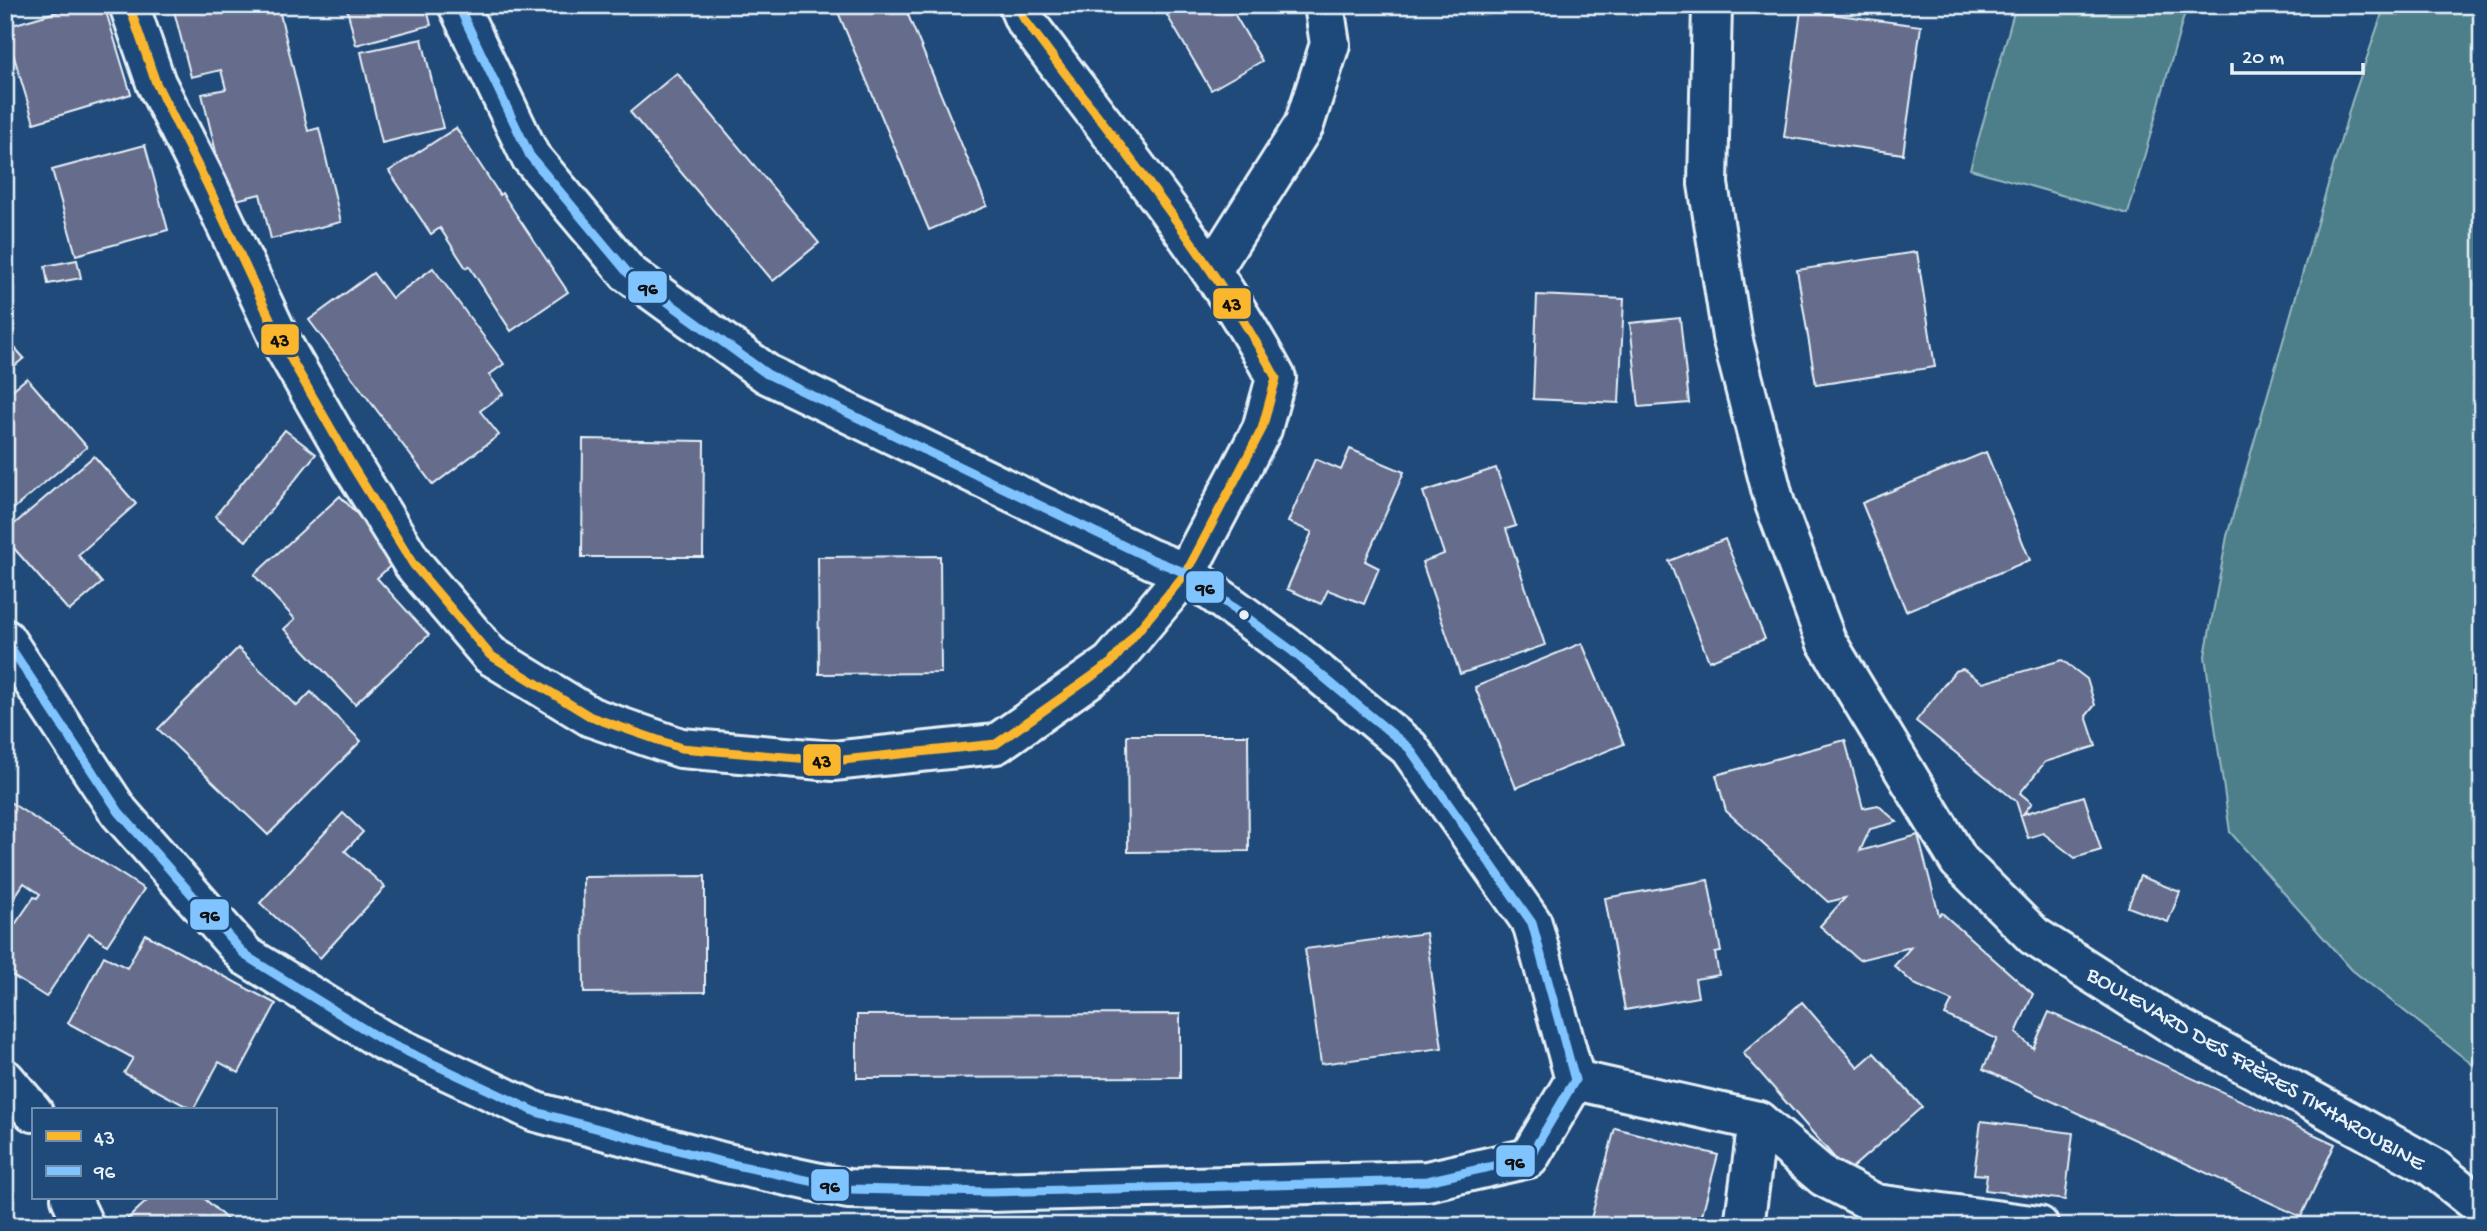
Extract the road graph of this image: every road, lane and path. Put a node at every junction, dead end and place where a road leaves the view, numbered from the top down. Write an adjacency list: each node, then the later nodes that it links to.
1 (129, 5): 7 (street)
2 (458, 5): 7 (street)
3 (1018, 5): 6 (street)
4 (1324, 5): 6 (street)
5 (1712, 5): 14 (street, BOULEVARD DES FRÈRES TIKHAROUBINE)
6 (1212, 270): 7 (street)
7 (1186, 573): 10 (street)
8 (5, 639): 10 (street)
9 (5, 1079): 11 (street)
10 (1576, 1080): 12 (street)
11 (32, 1111)
12 (1758, 1121): 16 (street); 17 (street)
13 (72, 1200): 15 (street)
14 (2482, 1207)
15 (84, 1226)
16 (1744, 1226)
17 (2039, 1226)

